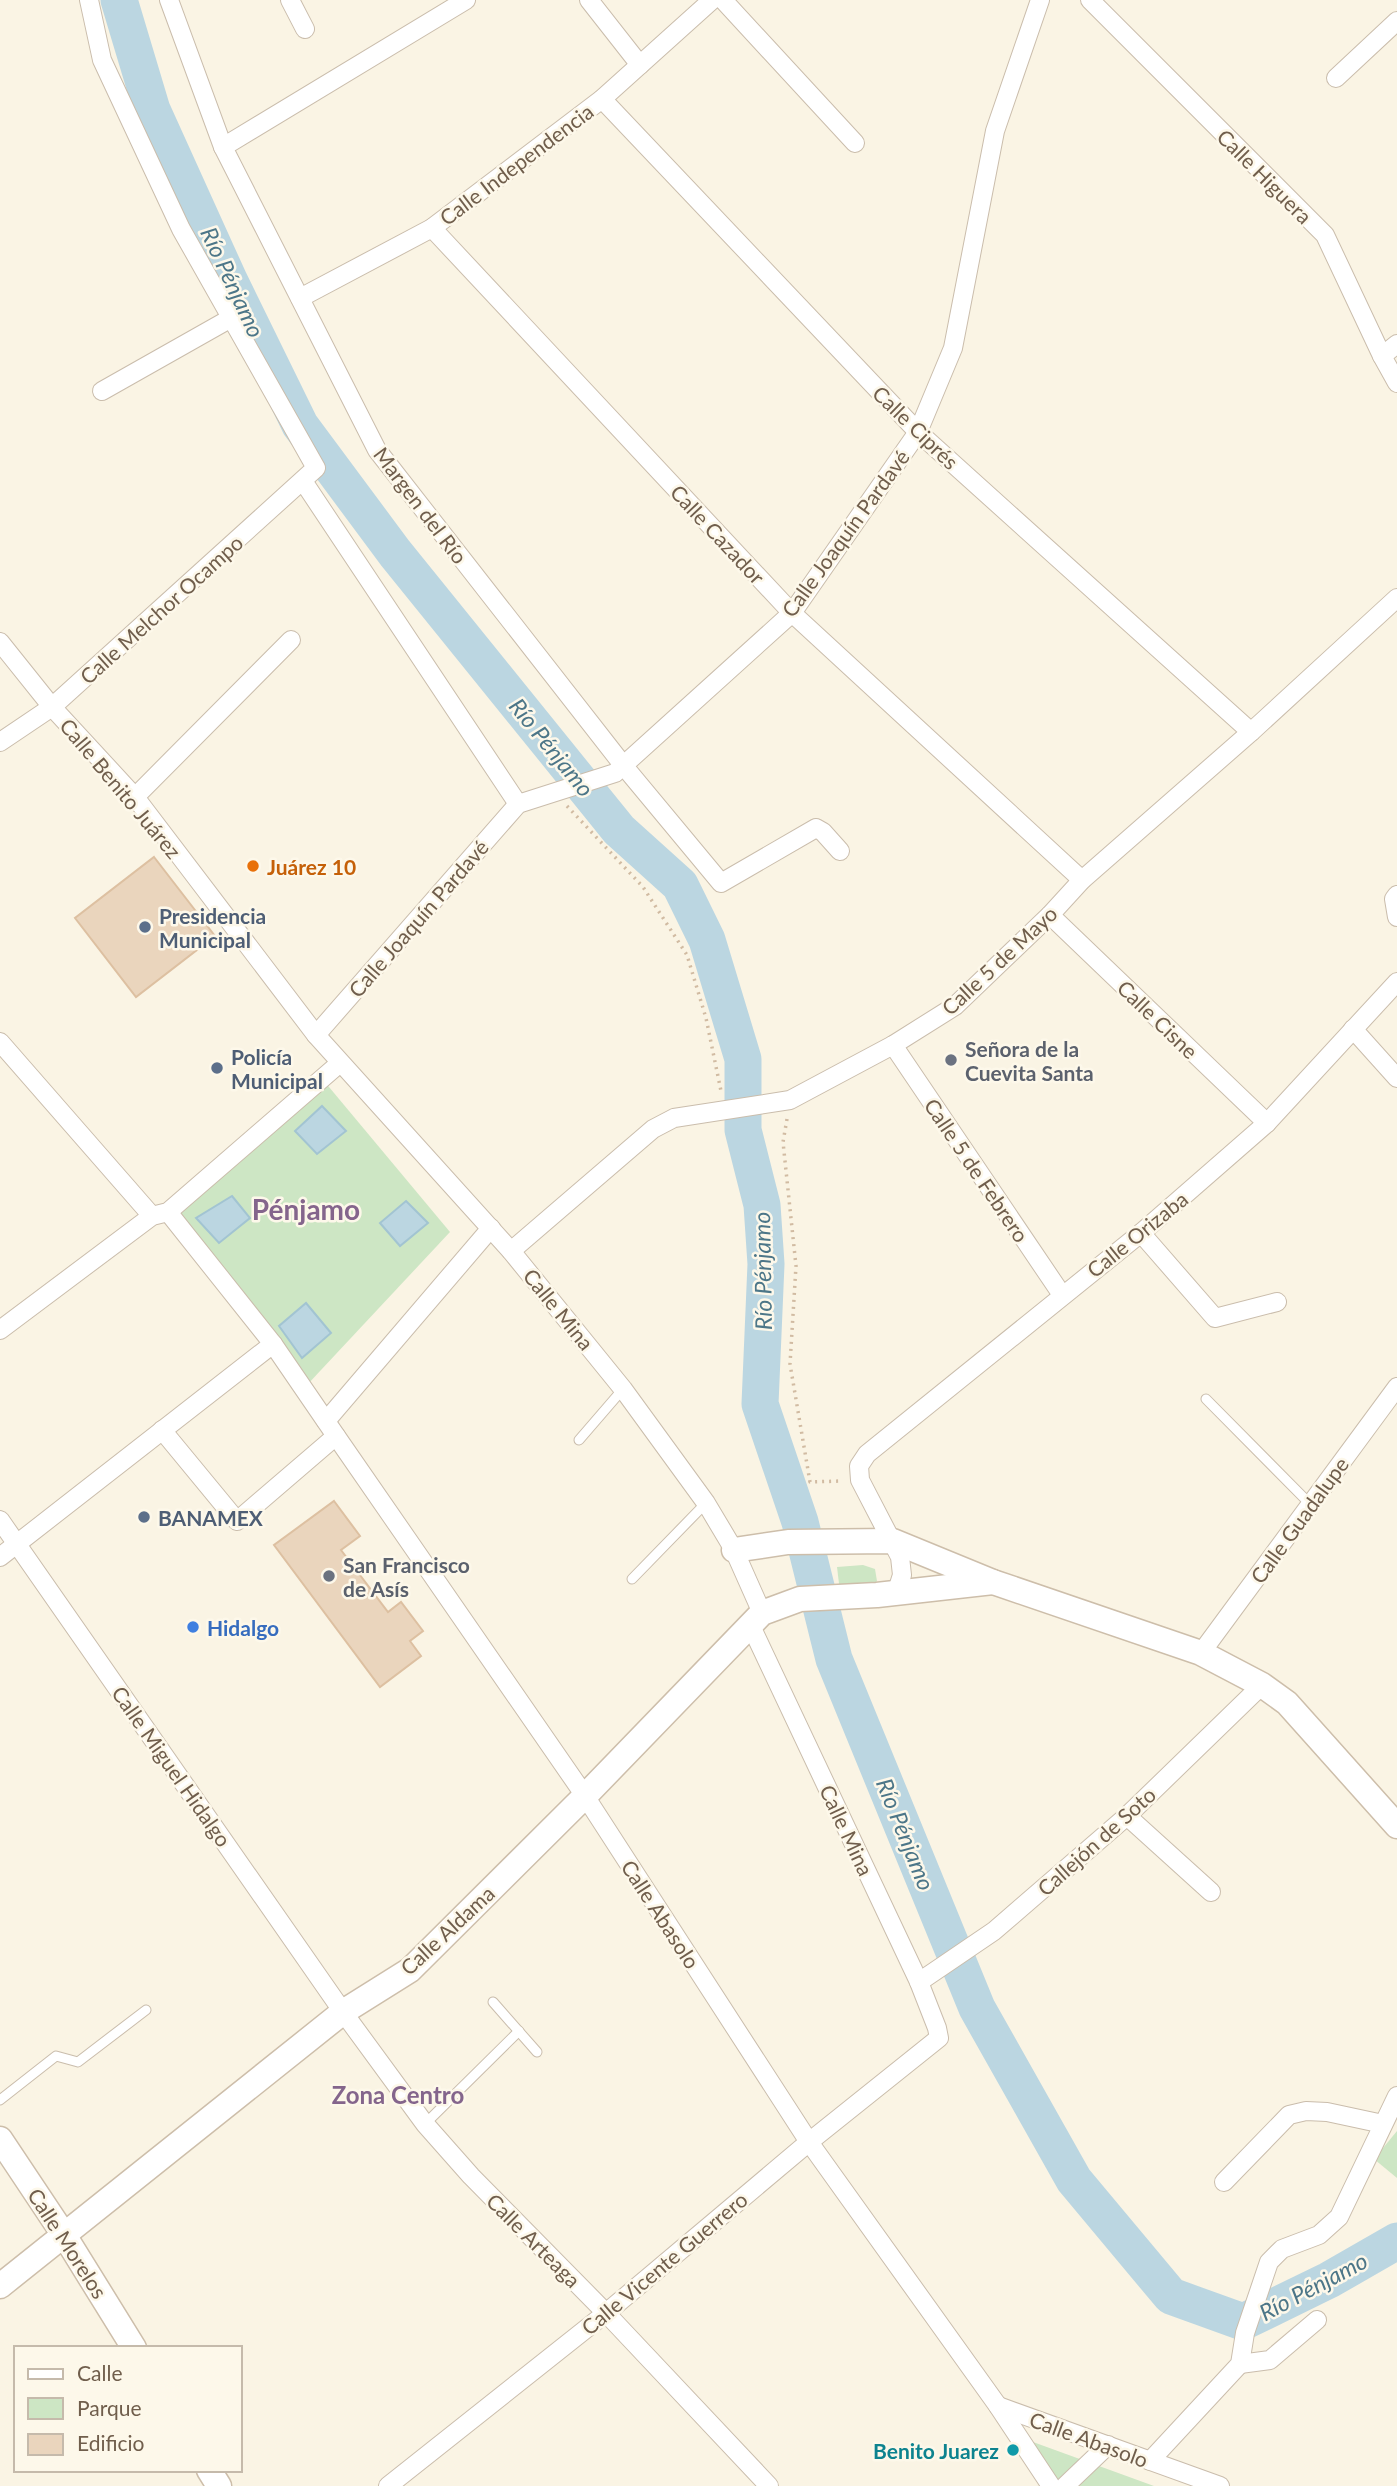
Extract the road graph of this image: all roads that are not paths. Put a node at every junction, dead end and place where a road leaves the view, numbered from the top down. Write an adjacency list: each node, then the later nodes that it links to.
1 (89, 0): 19 (street)
2 (169, 0): 16 (street, Margen del Río)
3 (290, 0): 11 (street)
4 (466, 0): 16 (street)
5 (589, 0): 12 (street)
6 (712, 0): 12 (street, Calle Independencia)
7 (723, 0): 15 (street)
8 (1040, 0): 24 (street, Calle Joaquín Pardavé)
9 (1090, 0): 21 (street, Calle Higuera)
10 (1397, 21): 13 (street)
11 (305, 29)
12 (640, 65): 14 (street, Calle Independencia)
13 (1336, 78)
14 (602, 99): 17 (street, Calle Independencia); 24 (street, Calle Ciprés)
15 (855, 143)
16 (223, 147): 18 (street, Margen del Río)
17 (432, 228): 18 (street, Calle Independencia); 27 (street, Calle Cazador)
18 (300, 298): 33 (street, Margen del Río)
19 (233, 317): 23 (street); 25 (street, Calle Melchor Ocampo)
20 (1397, 344): 21 (street)
21 (1382, 356): 22 (street, Calle Higuera)
22 (1397, 383)
23 (102, 391)
24 (918, 432): 27 (street, Calle Joaquín Pardavé); 31 (street, Calle Ciprés)
25 (303, 481): 30 (street, Calle Melchor Ocampo); 35 (street)
26 (1397, 598): 31 (street, Calle 5 de Mayo)
27 (792, 613): 33 (street, Calle Joaquín Pardavé); 37 (street, Calle Cazador)
28 (291, 640): 34 (street)
29 (0, 642): 30 (street, Calle Benito Juárez)
30 (52, 707): 32 (street, Calle Melchor Ocampo); 34 (street, Calle Benito Juárez)
31 (1251, 732): 37 (street, Calle 5 de Mayo)
32 (0, 743)
33 (619, 769): 35 (street, Calle Joaquín Pardavé); 36 (street, Margen del Río)
34 (135, 797): 43 (street, Calle Benito Juárez)
35 (518, 804): 43 (street, Calle Joaquín Pardavé)
36 (840, 851)
37 (1082, 880): 39 (street, Calle 5 de Mayo)
38 (1397, 895): 40 (street)
39 (1050, 915): 45 (street, Calle 5 de Mayo); 48 (street, Calle Cisne)
40 (1397, 917)
41 (1397, 982): 42 (street, Calle Orizaba)
42 (1353, 1029): 47 (street); 48 (street, Calle Orizaba)
43 (316, 1035): 46 (street, Calle Mina)
44 (0, 1042): 49 (street, Calle Abasolo)
45 (892, 1045): 52 (street, Calle 5 de Mayo); 53 (street, Calle 5 de Febrero)
46 (340, 1063): 49 (street); 50 (street, Calle Mina)
47 (1397, 1078)
48 (1267, 1123): 51 (street, Calle Orizaba)
49 (160, 1214): 55 (street); 56 (street, Calle Abasolo)
50 (491, 1228): 52 (street, Calle Mina); 60 (street)
51 (1141, 1233): 53 (street, Calle Orizaba); 54 (street)
52 (512, 1251): 58 (street, Calle Mina)
53 (1062, 1295): 66 (street, Calle Orizaba)
54 (1277, 1303)
55 (0, 1330)
56 (273, 1344): 60 (street, Calle Abasolo); 61 (street)
57 (1397, 1387): 64 (street, Calle Guadalupe)
58 (623, 1389): 62 (lane); 63 (street, Calle Mina)
59 (1206, 1399): 64 (lane)
60 (331, 1429): 61 (street); 76 (street, Calle Abasolo)
61 (162, 1430): 67 (street)
62 (579, 1440)
63 (706, 1503): 68 (street, Calle Mina); 70 (lane)
64 (1310, 1504): 74 (street, Calle Guadalupe)
65 (0, 1520): 67 (street, Calle Miguel Hidalgo)
66 (893, 1541): 68 (street); 71 (street); 72 (street)
67 (17, 1544): 69 (street); 83 (street, Calle Miguel Hidalgo)
68 (734, 1550): 73 (street, Calle Mina)
69 (0, 1558)
70 (632, 1579)
71 (993, 1582): 72 (street, Calle Aldama); 74 (street)
72 (887, 1593): 73 (street, Calle Aldama)
73 (756, 1618): 76 (street, Calle Aldama); 80 (street, Calle Mina)
74 (1201, 1653): 75 (street)
75 (1262, 1685): 77 (street, Callejón de Soto); 78 (street)
76 (585, 1796): 83 (street, Calle Aldama); 92 (street, Calle Abasolo)
77 (1127, 1816): 79 (street); 80 (street, Callejón de Soto)
78 (1397, 1826)
79 (1211, 1892)
80 (919, 1982): 85 (street, Calle Mina)
81 (493, 2002): 84 (lane)
82 (146, 2010): 88 (lane)
83 (344, 2012): 89 (street, Calle Arteaga); 94 (street, Calle Aldama)
84 (519, 2031): 86 (lane); 89 (lane)
85 (939, 2038): 92 (street, Calle Vicente Guerrero)
86 (537, 2052)
87 (1397, 2096): 90 (street)
88 (0, 2100)
89 (425, 2124): 96 (street, Calle Arteaga)
90 (1383, 2124): 93 (street); 99 (street)
91 (0, 2139): 94 (street, Calle Morelos)
92 (809, 2142): 96 (street, Calle Vicente Guerrero); 100 (street, Calle Abasolo)
93 (1224, 2182)
94 (64, 2235): 95 (street, Calle Aldama); 98 (street, Calle Morelos)
95 (0, 2287)
96 (607, 2313): 103 (street, Calle Vicente Guerrero); 104 (street, Calle Arteaga)
97 (1317, 2320): 99 (street)
98 (133, 2346)
99 (1240, 2364): 102 (street)
100 (998, 2406): 101 (street, Calle Abasolo); 105 (street, Calle Abasolo)
101 (1108, 2445): 102 (street, Calle Abasolo); 106 (street)
102 (1150, 2461): 107 (street, Calle Abasolo)
103 (388, 2486)
104 (769, 2486)
105 (1051, 2486)
106 (1065, 2486)
107 (1220, 2486)

